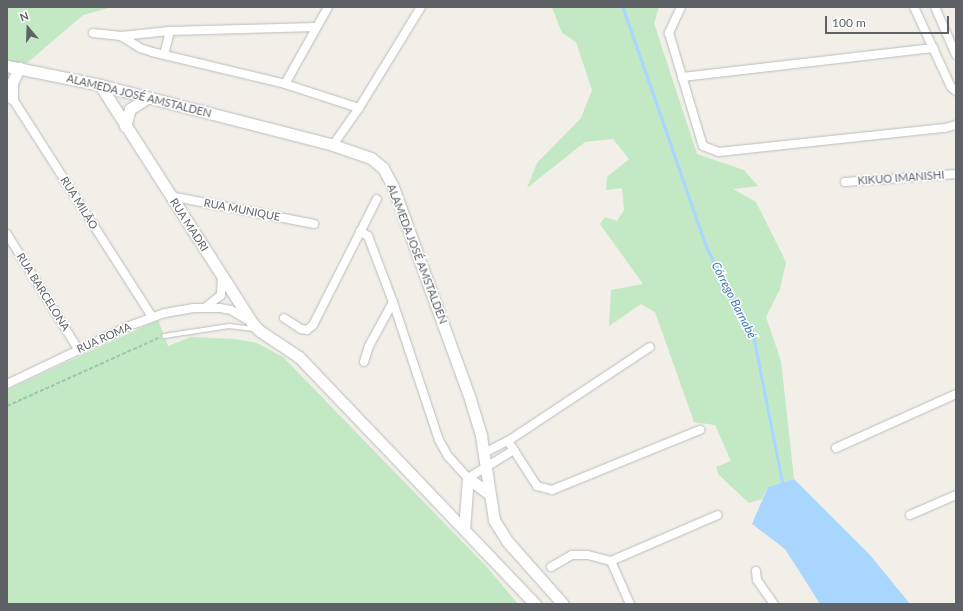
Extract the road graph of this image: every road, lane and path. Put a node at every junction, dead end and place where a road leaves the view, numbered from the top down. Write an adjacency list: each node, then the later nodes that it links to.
1 (328, 7): 6 (street)
2 (421, 7): 21 (street)
3 (681, 7): 15 (street)
4 (914, 7): 10 (street)
5 (935, 7): 12 (street)
6 (316, 27): 7 (street); 16 (street)
7 (170, 31): 9 (street); 11 (street)
8 (93, 33): 9 (street)
9 (121, 36): 11 (street)
10 (933, 48): 15 (street); 18 (street)
11 (164, 55): 16 (street)
12 (956, 55)
13 (7, 66): 14 (street, ALAMEDA JOSÉ AMSTALDEN)
14 (19, 68): 17 (street, ALAMEDA JOSÉ AMSTALDEN); 19 (street)
15 (682, 77): 22 (street)
16 (285, 84): 21 (street)
17 (100, 85): 20 (street, ALAMEDA JOSÉ AMSTALDEN); 23 (street, RUA MADRI)
18 (956, 91)
19 (10, 94): 35 (street, RUA MILÃO)
20 (147, 98): 23 (street); 24 (street, ALAMEDA JOSÉ AMSTALDEN)
21 (359, 108): 24 (street)
22 (956, 125)
23 (125, 126): 27 (street, RUA MADRI)
24 (333, 145): 49 (street, ALAMEDA JOSÉ AMSTALDEN)
25 (956, 174): 26 (street, KIKUO IMANISHI)
26 (845, 182)
27 (170, 196): 29 (street, RUA MUNIQUE); 32 (street, RUA MADRI)
28 (378, 199): 30 (street)
29 (314, 224)
30 (360, 231): 33 (street); 36 (street)
31 (7, 234): 40 (street, RUA BARCELONA)
32 (222, 276): 34 (street); 37 (street, RUA MADRI)
33 (393, 302): 41 (street); 51 (street)
34 (206, 307): 35 (street, RUA ROMA); 37 (street, RUA ROMA)
35 (152, 317): 40 (street, RUA ROMA)
36 (284, 318)
37 (256, 327): 38 (lane); 56 (street)
38 (164, 336): 44 (path)
39 (650, 347): 46 (street)
40 (78, 350): 42 (street, RUA ROMA)
41 (364, 362)
42 (7, 384)
43 (956, 394): 47 (street)
44 (7, 406)
45 (700, 430): 48 (street)
46 (508, 441): 48 (street); 49 (street)
47 (836, 448)
48 (514, 450): 50 (street)
49 (484, 453): 50 (street, ALAMEDA JOSÉ AMSTALDEN)
50 (486, 466): 51 (street); 52 (street, ALAMEDA JOSÉ AMSTALDEN)
51 (468, 478): 52 (street); 56 (street)
52 (489, 494): 61 (street, ALAMEDA JOSÉ AMSTALDEN)
53 (956, 495): 55 (street)
54 (718, 515): 57 (street)
55 (910, 515)
56 (464, 529): 60 (street)
57 (612, 561): 58 (street); 62 (street)
58 (551, 567)
59 (756, 571): 63 (street)
60 (535, 604)
61 (564, 604)
62 (630, 604)
63 (774, 604)

